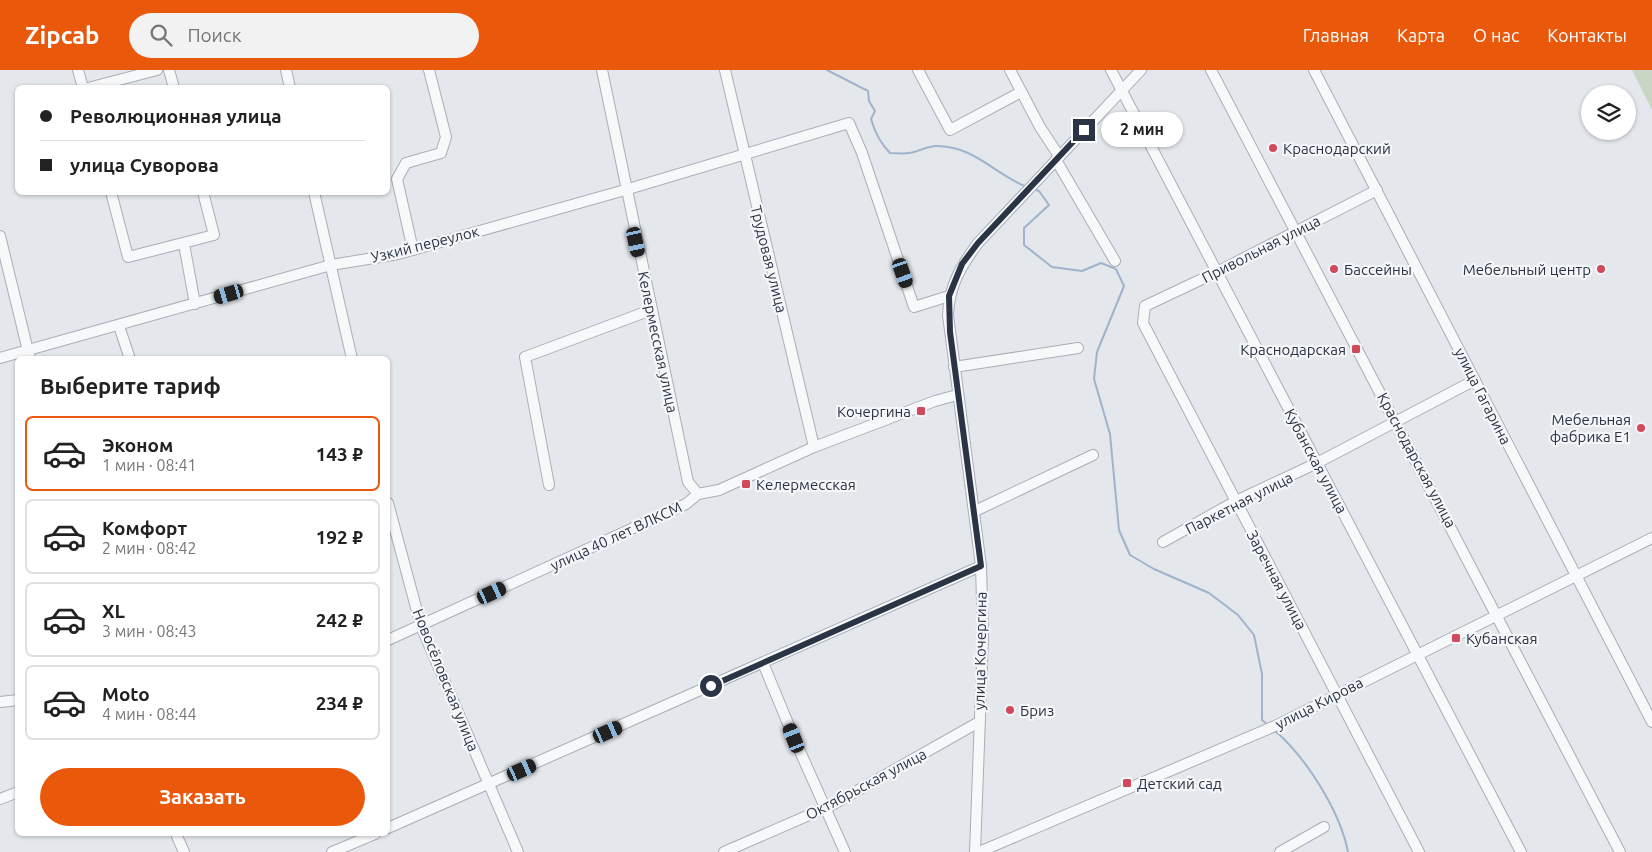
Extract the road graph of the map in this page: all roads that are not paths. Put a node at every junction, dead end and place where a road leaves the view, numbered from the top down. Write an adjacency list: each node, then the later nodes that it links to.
1 (78, 70): 14 (street)
2 (157, 70): 15 (street)
3 (169, 70): 16 (street)
4 (286, 70): 17 (street)
5 (428, 70): 30 (street)
6 (602, 70): 22 (street, Келермесская улица)
7 (725, 70): 20 (street, Трудовая улица)
8 (918, 70): 19 (street)
9 (1010, 70): 19 (street)
10 (1111, 70): 18 (street, Кубанская улица)
11 (1141, 70): 18 (street)
12 (1211, 70): 27 (street, Краснодарская улица)
13 (1314, 70): 23 (street, улица Гагарина)
14 (82, 85)
15 (100, 85)
16 (173, 85)
17 (289, 85)
18 (1122, 90): 21 (street); 33 (street, Кубанская улица)
19 (1021, 92): 21 (street)
20 (744, 154): 22 (street, Узкий переулок); 34 (street, Узкий переулок); 49 (street, Трудовая улица)
21 (1058, 158): 31 (street); 34 (street)
22 (625, 190): 30 (street, Узкий переулок); 37 (street, Келермесская улица)
23 (1377, 190): 27 (street, Привольная улица); 46 (street, улица Гагарина)
24 (112, 195): 29 (street)
25 (204, 195): 29 (street)
26 (315, 195): 32 (street)
27 (1294, 232): 33 (street, Привольная улица); 48 (street, Краснодарская улица)
28 (0, 236): 40 (street)
29 (184, 244): 35 (street)
30 (413, 250): 32 (street, Узкий переулок)
31 (1115, 261)
32 (331, 265): 35 (street, Узкий переулок); 43 (street)
33 (1217, 272): 36 (street, Привольная улица); 51 (street, Кубанская улица)
34 (949, 296): 45 (street, улица Кочергина)
35 (195, 304): 38 (street, Узкий переулок)
36 (1145, 306): 54 (street, Заречная улица)
37 (651, 310): 52 (street); 53 (street, Келермесская улица)
38 (119, 326): 40 (street, Узкий переулок); 42 (street)
39 (1078, 348): 45 (street)
40 (29, 355)
41 (15, 356): 44 (street, Узкий переулок)
42 (129, 356)
43 (351, 356)
44 (0, 358)
45 (954, 367): 47 (street, улица Кочергина)
46 (1475, 380): 48 (street, Паркетная улица); 60 (street, улица Гагарина)
47 (958, 395): 49 (street, улица 40 лет ВЛКСМ); 56 (street, улица Кочергина)
48 (1396, 421): 51 (street, Паркетная улица); 61 (street, Краснодарская улица)
49 (814, 447): 53 (street, улица 40 лет ВЛКСМ)
50 (1093, 455): 56 (street)
51 (1317, 463): 54 (street, Паркетная улица); 64 (street, Кубанская улица)
52 (549, 484)
53 (698, 494): 62 (street, улица 40 лет ВЛКСМ)
54 (1236, 502): 58 (street, Паркетная улица); 66 (street, Заречная улица)
55 (390, 510): 62 (street, Новосёловская улица)
56 (975, 510): 59 (street, улица Кочергина)
57 (1652, 538): 60 (street, улица Кирова)
58 (1163, 542)
59 (981, 566): 65 (street); 69 (street, улица Кочергина)
60 (1576, 576): 61 (street, улица Кирова); 70 (street, улица Гагарина)
61 (1497, 614): 64 (street, улица Кирова); 89 (street, Краснодарская улица)
62 (421, 626): 63 (street, улица 40 лет ВЛКСМ); 71 (street, Новосёловская улица)
63 (390, 639)
64 (1418, 653): 66 (street, улица Кирова); 88 (street, Кубанская улица)
65 (763, 663): 71 (street); 74 (street)
66 (1337, 694): 85 (street, улица Кирова); 87 (street, Заречная улица)
67 (15, 700): 68 (street)
68 (0, 702)
69 (979, 722): 74 (street, Октябрьская улица); 84 (street, улица Кочергина)
70 (1652, 722)
71 (488, 785): 75 (street); 81 (street, Новосёловская улица)
72 (15, 793): 73 (street)
73 (0, 799)
74 (826, 808): 82 (street, Октябрьская улица); 83 (street)
75 (390, 827)
76 (1324, 827): 86 (street)
77 (177, 836): 79 (street)
78 (370, 836): 80 (street)
79 (184, 852)
80 (332, 852)
81 (518, 852)
82 (724, 852)
83 (845, 852)
84 (975, 852)
85 (979, 852)
86 (1280, 852)
87 (1419, 852)
88 (1521, 852)
89 (1620, 852)

